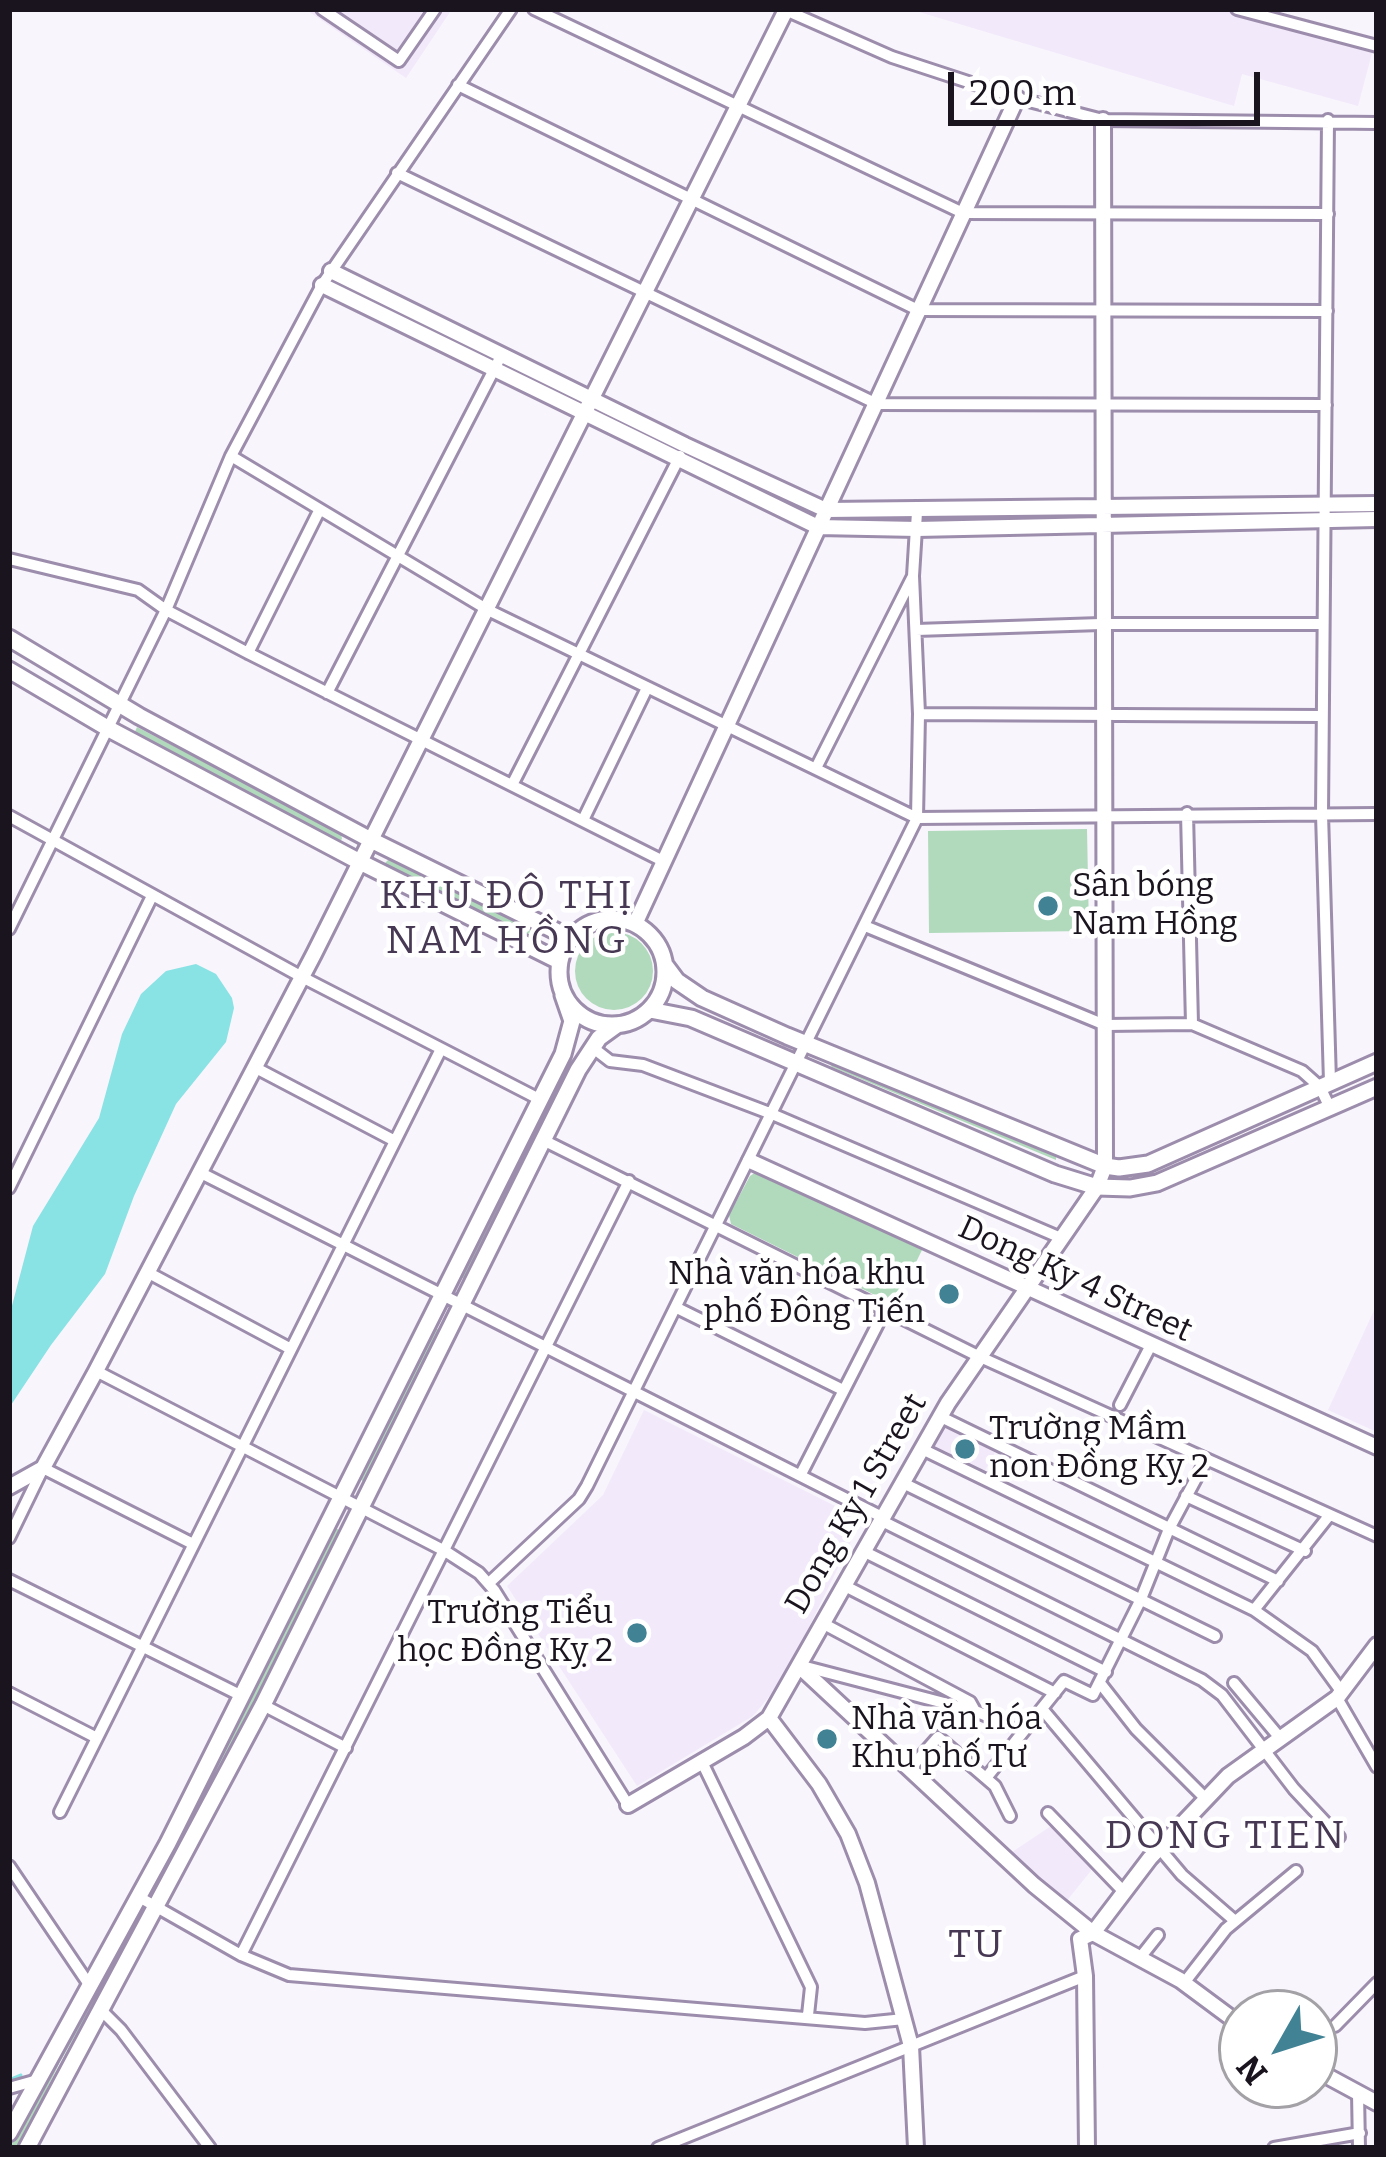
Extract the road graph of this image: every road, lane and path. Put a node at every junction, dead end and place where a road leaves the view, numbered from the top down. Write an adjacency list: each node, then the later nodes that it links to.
1 (322, 9): 2 (street)
2 (435, 9)
3 (511, 9): 8 (street)
4 (534, 9): 10 (street)
5 (1238, 9): 7 (street)
6 (785, 10): 9 (street); 10 (street)
7 (1377, 46)
8 (458, 85): 14 (street); 15 (street)
9 (1017, 98): 11 (street); 16 (street)
10 (739, 110): 15 (street); 16 (street)
11 (1103, 120): 12 (street); 18 (street)
12 (1328, 120): 13 (street); 17 (street)
13 (1377, 123)
14 (397, 172): 19 (street); 20 (street)
15 (692, 201): 20 (street); 21 (street)
16 (963, 213): 18 (street); 21 (street)
17 (1328, 214): 18 (street); 23 (street)
18 (1102, 215): 22 (street)
19 (327, 278): 24 (street); 25 (street); 32 (street)
20 (646, 295): 26 (street); 27 (street)
21 (918, 310): 22 (street); 27 (street)
22 (1102, 310): 23 (street); 28 (street)
23 (1327, 310): 29 (street)
24 (502, 354): 25 (street); 26 (street)
25 (494, 370): 30 (street); 44 (street)
26 (595, 399): 30 (street); 31 (street)
27 (877, 404): 28 (street); 36 (street)
28 (1102, 404): 29 (street); 35 (street)
29 (1326, 405): 38 (street)
30 (587, 414): 33 (street); 48 (street)
31 (685, 445): 33 (street); 36 (street)
32 (232, 456): 37 (street); 47 (street)
33 (677, 461): 42 (street); 54 (street)
34 (1377, 504): 38 (street)
35 (1104, 505): 38 (street); 39 (street); 41 (street)
36 (826, 510): 39 (street); 42 (street)
37 (319, 511): 44 (street); 53 (street)
38 (1325, 511): 40 (street); 41 (street); 50 (street)
39 (917, 512): 43 (street)
40 (1377, 518)
41 (1103, 523): 43 (street); 49 (street)
42 (818, 527): 43 (street); 62 (street)
43 (917, 530): 46 (street)
44 (398, 559): 48 (street); 57 (street)
45 (9, 560): 47 (street)
46 (913, 576): 51 (street); 65 (street)
47 (166, 610): 53 (street); 58 (street)
48 (488, 610): 54 (street); 64 (street)
49 (1101, 624): 50 (street); 51 (street); 60 (street)
50 (1323, 625): 61 (street)
51 (916, 630): 59 (street)
52 (9, 638): 58 (main road)
53 (248, 653): 57 (street)
54 (579, 655): 56 (street); 66 (street)
55 (9, 670): 63 (main road)
56 (647, 688): 62 (street); 73 (street)
57 (328, 693): 64 (street)
58 (120, 705): 63 (street); 74 (main road)
59 (919, 714): 60 (street); 72 (street)
60 (1102, 716): 61 (street); 71 (street)
61 (1322, 716): 68 (street)
62 (728, 728): 65 (street); 77 (street)
63 (109, 729): 75 (street); 76 (main road)
64 (422, 741): 66 (street); 74 (street)
65 (816, 768): 72 (street)
66 (512, 785): 73 (street)
67 (1187, 813): 68 (street); 71 (street); 88 (street)
68 (1322, 814): 69 (street); 97 (street)
69 (1377, 814)
70 (9, 816): 75 (street)
71 (1102, 817): 72 (street); 90 (street)
72 (916, 818): 80 (street)
73 (583, 820): 77 (street)
74 (369, 839): 76 (street); 82 (main road)
75 (53, 841): 78 (street); 81 (street)
76 (358, 861): 83 (main road); 85 (street)
77 (665, 862): 79 (street)
78 (152, 896): 85 (street); 109 (street)
79 (635, 924): 82 (main road); 84 (main road)
80 (865, 926): 90 (street); 91 (street)
81 (9, 929)
82 (570, 938): 83 (main road)
83 (559, 961): 86 (main road)
84 (664, 965): 87 (main road); 91 (main road)
85 (302, 977): 93 (street); 96 (street)
86 (563, 995): 89 (main road); 99 (main road)
87 (650, 1010): 89 (main road); 95 (main road)
88 (1192, 1024): 90 (street); 97 (street)
89 (617, 1025): 92 (main road)
90 (1105, 1025): 105 (street)
91 (805, 1044): 95 (street); 105 (main road)
92 (592, 1047): 101 (street); 103 (main road)
93 (441, 1048): 99 (street); 102 (street)
94 (1377, 1062): 97 (main road)
95 (796, 1064): 101 (street); 108 (main road)
96 (254, 1066): 102 (street); 106 (street)
97 (1325, 1084): 100 (street); 105 (main road)
98 (1377, 1087): 100 (main road)
99 (539, 1099): 115 (main road)
100 (1330, 1108): 108 (main road)
101 (772, 1114): 104 (street); 111 (street)
102 (394, 1141): 112 (street)
103 (545, 1141): 107 (street); 116 (main road)
104 (750, 1161): 110 (street); 114 (street, Dong Ky 4 Street)
105 (1105, 1166): 108 (street, Dong Ky 1 Street)
106 (199, 1172): 112 (street); 113 (street)
107 (629, 1181): 110 (street); 121 (street)
108 (1096, 1187): 111 (street, Dong Ky 1 Street)
109 (9, 1188)
110 (717, 1225): 117 (street); 118 (street)
111 (1061, 1238): 114 (street, Dong Ky 1 Street)
112 (342, 1247): 115 (street); 120 (street)
113 (147, 1272): 120 (street); 123 (street)
114 (1026, 1286): 119 (street, Dong Ky 4 Street); 122 (street, Dong Ky 1 Street)
115 (442, 1298): 116 (street); 138 (main road)
116 (460, 1307): 121 (street); 139 (main road)
117 (677, 1308): 124 (street); 125 (street)
118 (885, 1310): 122 (street); 124 (street)
119 (1151, 1345): 126 (street); 129 (street, Dong Ky 4 Street)
120 (291, 1349): 128 (street)
121 (547, 1350): 125 (street); 146 (street)
122 (978, 1356): 127 (street, Dong Ky 1 Street); 131 (street)
123 (96, 1371): 128 (street); 132 (street)
124 (843, 1390): 133 (street)
125 (635, 1393): 133 (street); 152 (street)
126 (1120, 1405)
127 (941, 1417): 130 (street, Dong Ky 1 Street); 142 (street)
128 (242, 1446): 138 (street); 145 (street)
129 (1377, 1447)
130 (922, 1449): 134 (street, Dong Ky 1 Street); 149 (street)
131 (1207, 1460): 136 (street); 140 (street)
132 (43, 1468): 135 (street); 137 (street); 145 (street)
133 (801, 1474): 141 (street)
134 (903, 1483): 141 (street, Dong Ky 1 Street); 154 (street)
135 (11, 1485): 137 (street)
136 (1186, 1496): 142 (street); 147 (street)
137 (29, 1498): 144 (street)
138 (342, 1498): 139 (street); 167 (main road)
139 (363, 1508): 146 (street); 168 (main road)
140 (1328, 1517): 143 (street); 147 (street)
141 (883, 1520): 148 (street, Dong Ky 1 Street); 158 (street)
142 (1168, 1529): 149 (street); 151 (street)
143 (1377, 1536)
144 (9, 1538)
145 (194, 1544): 160 (street)
146 (445, 1551): 152 (street); 175 (street)
147 (1305, 1551): 151 (street)
148 (865, 1552): 153 (street, Dong Ky 1 Street); 162 (street)
149 (1156, 1564): 154 (street); 155 (street)
150 (9, 1580): 160 (street)
151 (1278, 1581): 155 (street)
152 (489, 1583): 182 (street)
153 (845, 1586): 156 (street, Dong Ky 1 Street); 165 (street)
154 (1141, 1599): 157 (street); 158 (street)
155 (1254, 1610): 166 (street)
156 (824, 1624): 161 (street, Dong Ky 1 Street); 170 (street)
157 (1215, 1636)
158 (1122, 1637): 162 (street); 176 (street)
159 (1377, 1645): 166 (street)
160 (142, 1649): 167 (street); 173 (street)
161 (799, 1666): 170 (street); 171 (street, Dong Ky 1 Street); 179 (street)
162 (1103, 1677): 165 (street); 181 (street)
163 (1234, 1683): 174 (street)
164 (9, 1693): 173 (street)
165 (1055, 1693): 169 (street)
166 (1339, 1694): 174 (street); 178 (street)
167 (242, 1696): 191 (main road)
168 (263, 1706): 175 (street); 192 (main road)
169 (1042, 1710): 180 (street); 187 (street)
170 (975, 1711): 172 (street)
171 (770, 1718): 177 (street, Dong Ky 1 Street); 205 (street)
172 (1007, 1724)
173 (97, 1738): 183 (street)
174 (1280, 1738): 176 (street)
175 (346, 1748): 196 (street)
176 (1265, 1748): 181 (street); 186 (street)
177 (702, 1762): 182 (street, Dong Ky 1 Street); 204 (street)
178 (1377, 1767)
179 (909, 1770): 180 (street); 194 (street)
180 (986, 1778): 185 (street)
181 (1206, 1799): 187 (street)
182 (628, 1805)
183 (60, 1812)
184 (1048, 1814): 190 (street)
185 (1010, 1816)
186 (1340, 1837)
187 (1160, 1848): 190 (street); 193 (street)
188 (9, 1866): 199 (street)
189 (1296, 1870): 193 (street)
190 (1124, 1892): 194 (street)
191 (139, 1897): 192 (street); 199 (main road)
192 (157, 1908): 196 (street); 203 (main road)
193 (1234, 1921): 200 (street)
194 (1093, 1933): 197 (street); 198 (street)
195 (1158, 1935): 197 (street)
196 (241, 1955): 204 (street)
197 (1138, 1959): 200 (street)
198 (1085, 1976): 207 (street); 219 (street)
199 (88, 1983): 208 (main road)
200 (1184, 1983): 202 (street)
201 (1377, 1983): 206 (street)
202 (1218, 2008)
203 (100, 2009): 215 (main road); 216 (street)
204 (808, 2015): 205 (street)
205 (904, 2019): 207 (street)
206 (1338, 2023)
207 (911, 2046): 217 (street); 218 (street)
208 (34, 2081): 210 (street); 213 (main road)
209 (1338, 2082): 211 (street)
210 (9, 2088)
211 (1358, 2093): 212 (street); 214 (street)
212 (1377, 2103)
213 (9, 2133)
214 (1360, 2133): 220 (street); 221 (street)
215 (27, 2148)
216 (210, 2148)
217 (658, 2148)
218 (916, 2148)
219 (1088, 2148)
220 (1274, 2148)
221 (1359, 2148)

